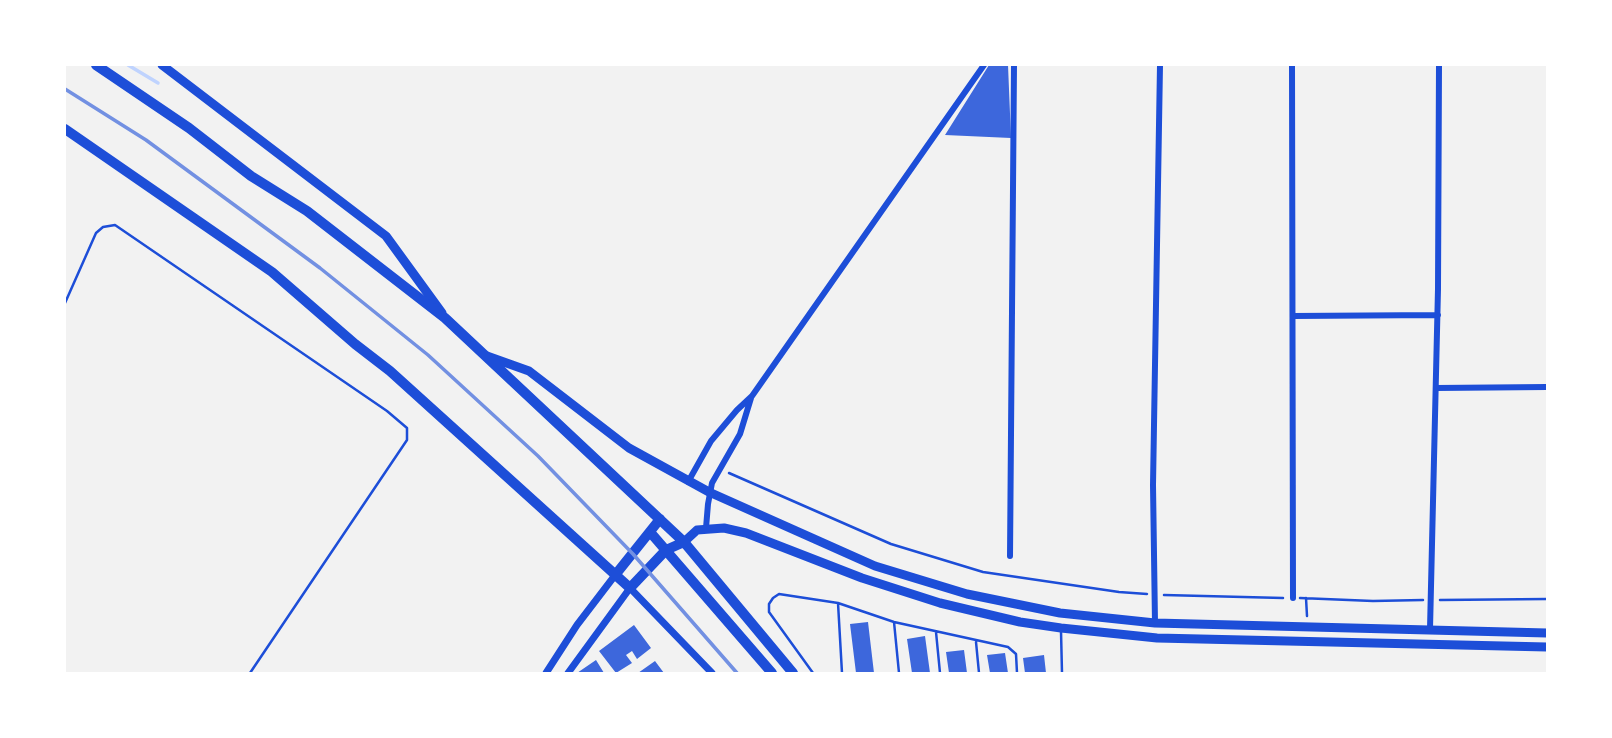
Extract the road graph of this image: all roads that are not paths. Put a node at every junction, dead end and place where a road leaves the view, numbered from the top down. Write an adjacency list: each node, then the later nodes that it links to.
1 (96, 65): 12 (highway)
2 (162, 65): 12 (main road)
3 (984, 65): 16 (street)
4 (1014, 65): 24 (street)
5 (1160, 65): 30 (street)
6 (1292, 65): 11 (street)
7 (1439, 65): 10 (street)
8 (65, 130): 25 (highway)
9 (65, 303): 37 (lane)
10 (1438, 315): 11 (street); 15 (street)
11 (1293, 316): 27 (street)
12 (445, 318): 13 (highway)
13 (487, 356): 17 (main road); 19 (highway)
14 (1547, 387): 15 (street)
15 (1436, 388): 32 (street)
16 (752, 396): 17 (street); 18 (street)
17 (688, 482): 18 (main road)
18 (711, 487): 20 (street); 30 (main road)
19 (660, 519): 21 (highway); 22 (highway)
20 (706, 528): 22 (main road); 31 (main road)
21 (650, 533): 23 (highway); 25 (highway)
22 (684, 542): 23 (highway); 42 (highway)
23 (666, 550): 26 (highway); 41 (highway)
24 (1010, 556)
25 (616, 574): 26 (highway); 38 (street)
26 (630, 588): 39 (street); 40 (street)
27 (1293, 598)
28 (838, 603): 29 (lane); 43 (lane); 44 (lane)
29 (894, 622): 33 (lane); 45 (lane)
30 (1155, 623): 32 (main road)
31 (1061, 628): 36 (main road); 49 (lane)
32 (1430, 629): 34 (main road)
33 (936, 632): 35 (lane); 46 (lane)
34 (1547, 633)
35 (976, 640): 47 (lane); 48 (lane)
36 (1547, 647)
37 (250, 673)
38 (546, 673)
39 (568, 673)
40 (712, 673)
41 (772, 673)
42 (793, 673)
43 (813, 673)
44 (842, 673)
45 (900, 673)
46 (940, 673)
47 (979, 673)
48 (1017, 673)
49 (1062, 673)

